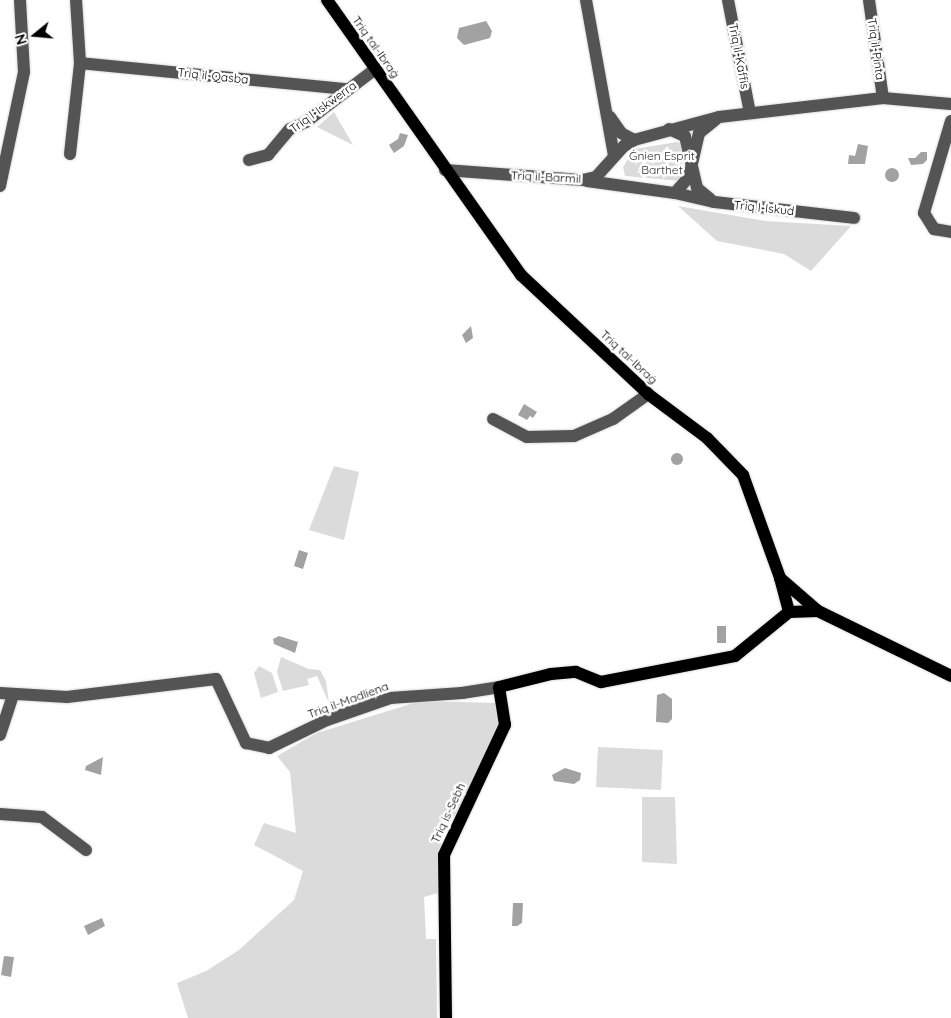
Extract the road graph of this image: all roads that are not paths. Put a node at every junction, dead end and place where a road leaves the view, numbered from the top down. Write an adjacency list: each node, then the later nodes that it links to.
1 (20, 0): 25 (street)
2 (76, 0): 7 (street)
3 (327, 0): 8 (main road, Triq tal-Ibraġ)
4 (586, 0): 13 (street)
5 (728, 0): 12 (street, Triq il-Kaffis)
6 (869, 0): 10 (street, Triq il-Pinta)
7 (80, 63): 9 (street, Triq il-Qasba); 18 (street)
8 (374, 70): 9 (street, Triq l-Iskwerra); 22 (main road, Triq tal-Ibraġ)
9 (346, 89): 19 (street, Triq l-Iskwerra)
10 (883, 98): 11 (street, Triq il-Barmil); 12 (street, Triq il-Barmil)
11 (951, 104)
12 (750, 113): 14 (street, Triq il-Barmil)
13 (609, 115): 17 (street); 20 (street)
14 (718, 117): 16 (street, Triq il-Barmil); 21 (street)
15 (951, 121): 29 (street)
16 (669, 129): 17 (street, Triq il-Barmil); 21 (street)
17 (634, 140): 20 (street, Triq il-Barmil)
18 (70, 154)
19 (249, 160)
20 (612, 160): 23 (street, Triq il-Barmil); 24 (street)
21 (692, 164): 26 (street); 27 (street)
22 (445, 170): 23 (street, Triq il-Barmil); 30 (main road, Triq tal-Ibraġ)
23 (582, 180): 24 (street, Triq l-Iskud)
24 (622, 185): 26 (street, Triq l-Iskud)
25 (0, 186)
26 (675, 193): 27 (street, Triq l-Iskud)
27 (714, 202): 28 (street, Triq l-Iskud)
28 (854, 218)
29 (951, 232)
30 (648, 394): 31 (street); 32 (main road, Triq tal-Ibraġ)
31 (493, 419)
32 (780, 578): 33 (main road, Triq tal-Ibraġ); 34 (main road)
33 (818, 611): 34 (main road); 35 (main road, Triq tal-Ibraġ)
34 (789, 612): 36 (main road, Triq il-Madliena)
35 (951, 676)
36 (499, 687): 38 (street, Triq il-Madliena); 42 (main road, Triq is-Sebħ)
37 (0, 693): 38 (street, Triq il-Madliena)
38 (13, 695): 39 (street)
39 (0, 735)
40 (0, 814): 41 (street)
41 (86, 850)
42 (446, 1018)

